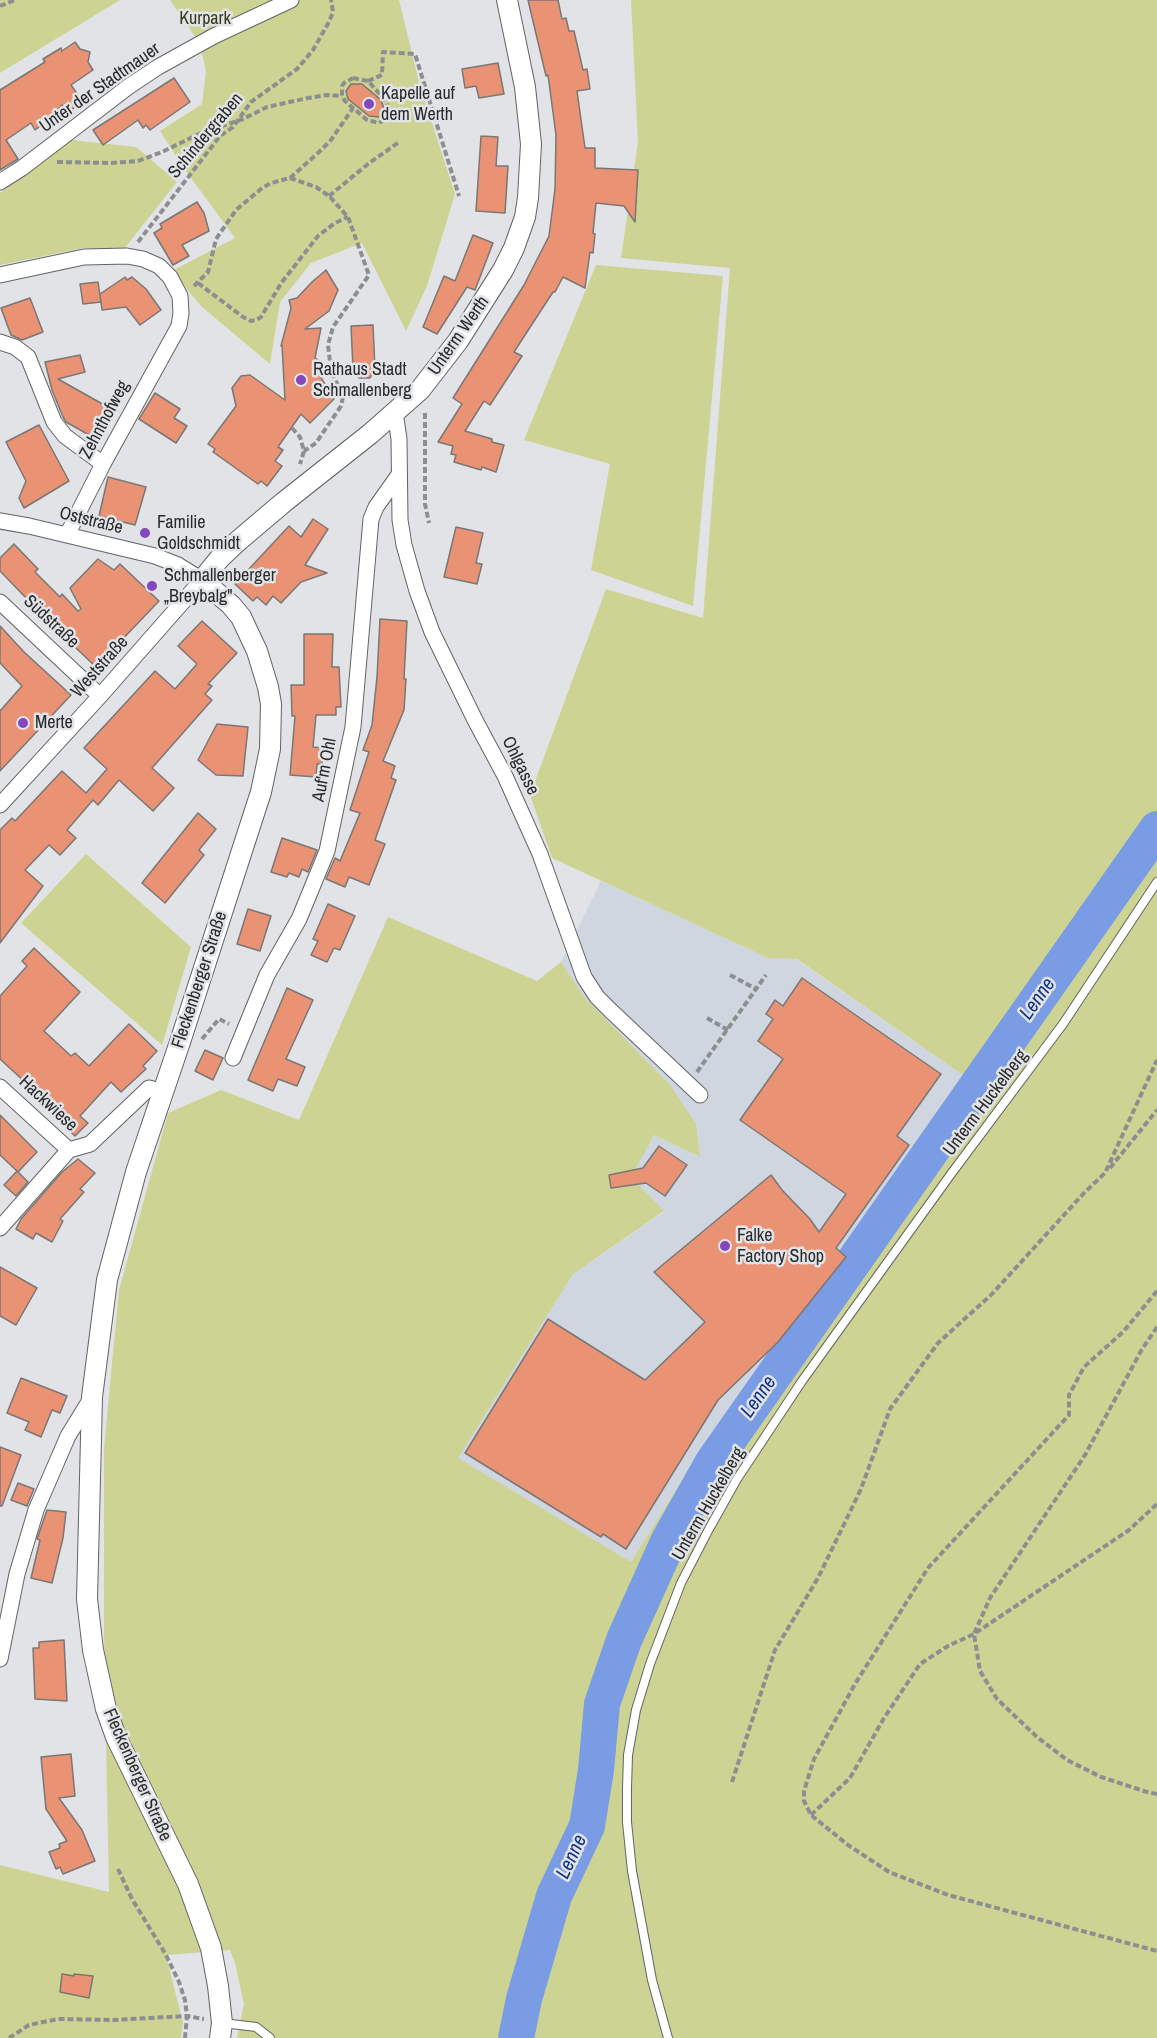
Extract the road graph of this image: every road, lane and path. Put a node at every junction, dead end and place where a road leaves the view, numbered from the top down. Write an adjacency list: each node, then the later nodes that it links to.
1 (15, 0): 5 (path)
2 (291, 0): 11 (street, Unter der Stadtmauer)
3 (331, 0): 9 (path, Schindergraben)
4 (507, 0): 22 (street, Unterm Werth)
5 (0, 6)
6 (368, 81): 7 (path); 8 (path); 15 (path)
7 (342, 96): 8 (path); 9 (path)
8 (353, 108): 12 (path)
9 (237, 121): 11 (path); 17 (path, Schindergraben)
10 (399, 142): 14 (path)
11 (36, 158): 13 (street, Unter der Stadtmauer)
12 (290, 178): 14 (path); 19 (path)
13 (0, 182)
14 (329, 196): 16 (path)
15 (459, 196)
16 (348, 217): 19 (path); 25 (path)
17 (143, 238)
18 (0, 275): 20 (street)
19 (198, 283): 20 (path)
20 (180, 296): 27 (street, Zehnthofweg)
21 (0, 342): 27 (street)
22 (414, 395): 23 (street, Unterm Werth); 30 (path)
23 (395, 412): 28 (street, Ohlgasse); 32 (street, Unterm Werth)
24 (292, 428): 25 (path)
25 (304, 451): 26 (path)
26 (303, 458)
27 (103, 464): 31 (street, Zehnthofweg)
28 (398, 476): 42 (street, Auf'm Ohl); 46 (street, Ohlgasse)
29 (0, 521): 31 (street, Oststraße)
30 (429, 523)
31 (68, 535): 32 (street, Oststraße)
32 (202, 580): 34 (street, Weststraße); 43 (street, Fleckenberger Straße)
33 (0, 602): 34 (street, Südstraße)
34 (100, 696): 35 (street, Weststraße)
35 (0, 805)
36 (1157, 882): 70 (lane, Unterm Huckelberg)
37 (730, 975): 39 (path)
38 (766, 975): 39 (path)
39 (756, 989): 41 (path)
40 (707, 1018): 41 (path)
41 (728, 1030): 46 (path)
42 (244, 1031): 43 (path); 44 (street, Auf'm Ohl)
43 (180, 1042): 48 (street, Fleckenberger Straße)
44 (232, 1058)
45 (1157, 1060): 52 (path)
46 (688, 1083): 49 (street, Ohlgasse)
47 (0, 1087): 51 (street, Hackwiese)
48 (163, 1092): 51 (street); 56 (street, Fleckenberger Straße)
49 (700, 1095)
50 (1157, 1110): 52 (path)
51 (69, 1150): 53 (street)
52 (1105, 1173): 60 (path)
53 (0, 1228)
54 (1157, 1291): 62 (path)
55 (1157, 1327): 58 (path)
56 (92, 1397): 59 (street, Fleckenberger Straße); 66 (street, Fleckenberger Straße)
57 (1157, 1504): 58 (path)
58 (974, 1634): 61 (path); 62 (path)
59 (0, 1659)
60 (732, 1782)
61 (1157, 1794)
62 (811, 1815): 64 (path)
63 (118, 1869): 65 (path)
64 (1157, 1951)
65 (188, 2016): 67 (path); 68 (path)
66 (221, 2030): 69 (lane)
67 (9, 2038)
68 (185, 2038)
69 (270, 2038)
70 (668, 2038)

